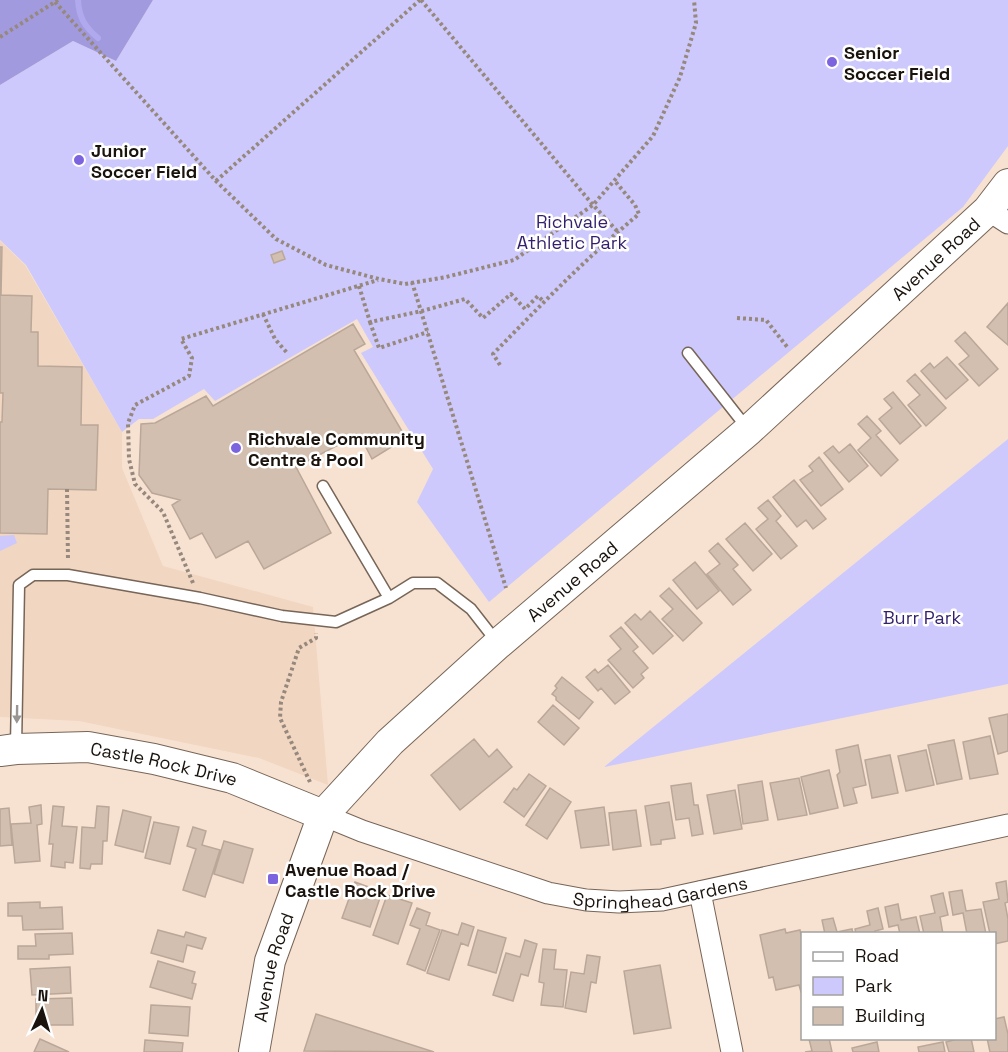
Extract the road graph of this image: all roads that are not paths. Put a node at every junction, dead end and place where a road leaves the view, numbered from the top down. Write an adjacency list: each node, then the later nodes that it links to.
1 (1008, 184): 2 (street, Avenue Road)
2 (998, 217): 4 (street, Avenue Road)
3 (688, 353): 4 (lane)
4 (749, 430): 7 (street, Avenue Road)
5 (323, 486): 6 (lane)
6 (389, 598): 7 (lane); 8 (lane, one-way to 8)
7 (498, 644): 9 (street, Avenue Road)
8 (8, 750): 9 (street, Castle Rock Drive)
9 (322, 815): 11 (street, Springhead Gardens); 12 (street, Avenue Road)
10 (1008, 825): 11 (street, Springhead Gardens)
11 (700, 892): 13 (street)
12 (254, 1052)
13 (732, 1052)

